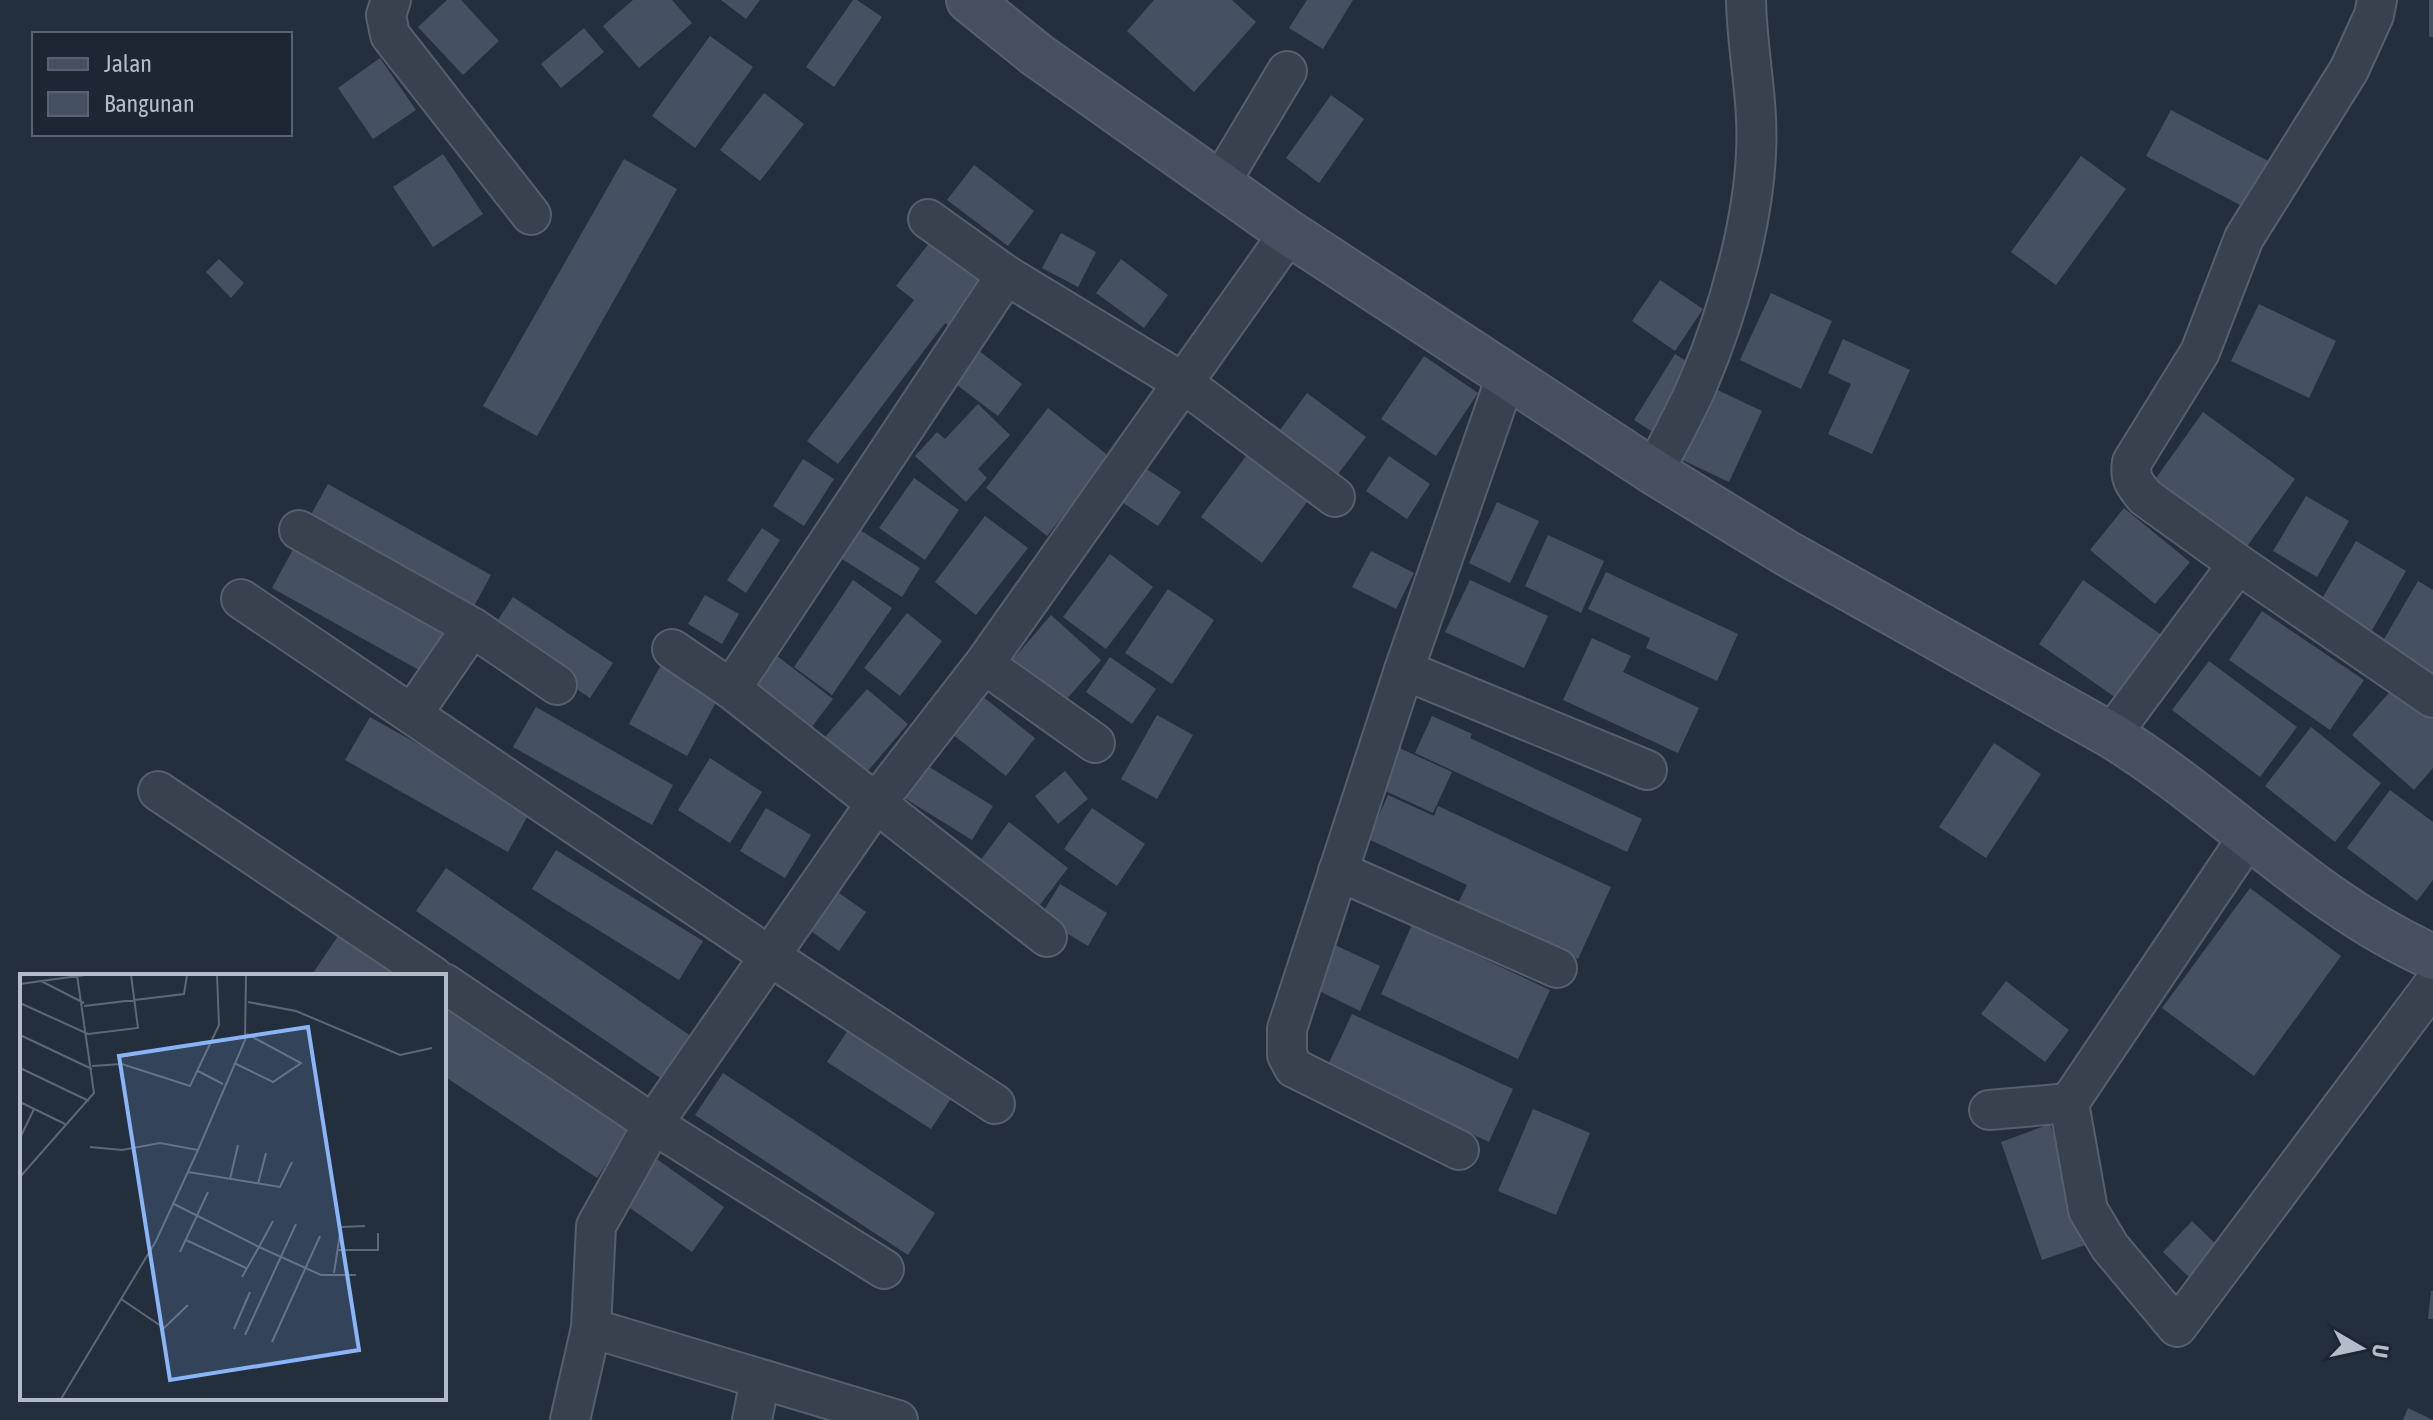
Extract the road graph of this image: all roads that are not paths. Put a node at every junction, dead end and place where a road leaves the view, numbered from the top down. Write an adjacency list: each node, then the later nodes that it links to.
1 (391, 0): 7 (street)
2 (969, 0): 6 (street)
3 (1746, 0): 13 (street)
4 (2377, 0): 16 (street)
5 (1287, 71): 6 (street)
6 (1220, 183): 9 (street)
7 (531, 215)
8 (928, 219): 10 (street)
9 (1289, 233): 11 (street); 12 (street)
10 (1006, 275): 12 (street); 23 (street)
11 (1507, 374): 13 (street); 21 (street)
12 (1182, 382): 14 (street); 20 (street)
13 (1654, 472): 26 (street)
14 (1335, 497)
15 (299, 530): 18 (street)
16 (2238, 564): 24 (street); 26 (street)
17 (241, 599): 25 (street)
18 (472, 627): 22 (street); 25 (street)
19 (672, 649): 23 (street)
20 (984, 664): 27 (street); 30 (street)
21 (1404, 670): 28 (street); 32 (street)
22 (557, 685)
23 (731, 689): 30 (street)
24 (2433, 698)
25 (413, 713): 34 (street)
26 (2111, 735): 31 (street)
27 (1095, 743)
28 (1647, 770)
29 (158, 791): 37 (street)
30 (876, 803): 33 (street); 34 (street)
31 (2250, 834): 35 (street); 40 (street)
32 (1338, 871): 36 (street); 44 (street)
33 (1047, 937)
34 (768, 955): 41 (street); 43 (street)
35 (2433, 957)
36 (1557, 968)
37 (430, 974)
38 (446, 984): 43 (street)
39 (2433, 985): 40 (street)
40 (2069, 1103): 42 (street)
41 (995, 1104)
42 (1989, 1110)
43 (653, 1124): 45 (street); 46 (street)
44 (1459, 1150)
45 (884, 1269)
46 (591, 1328): 47 (street); 48 (street)
47 (760, 1380): 49 (street); 50 (street)
48 (570, 1420)
49 (752, 1420)
50 (898, 1420)

